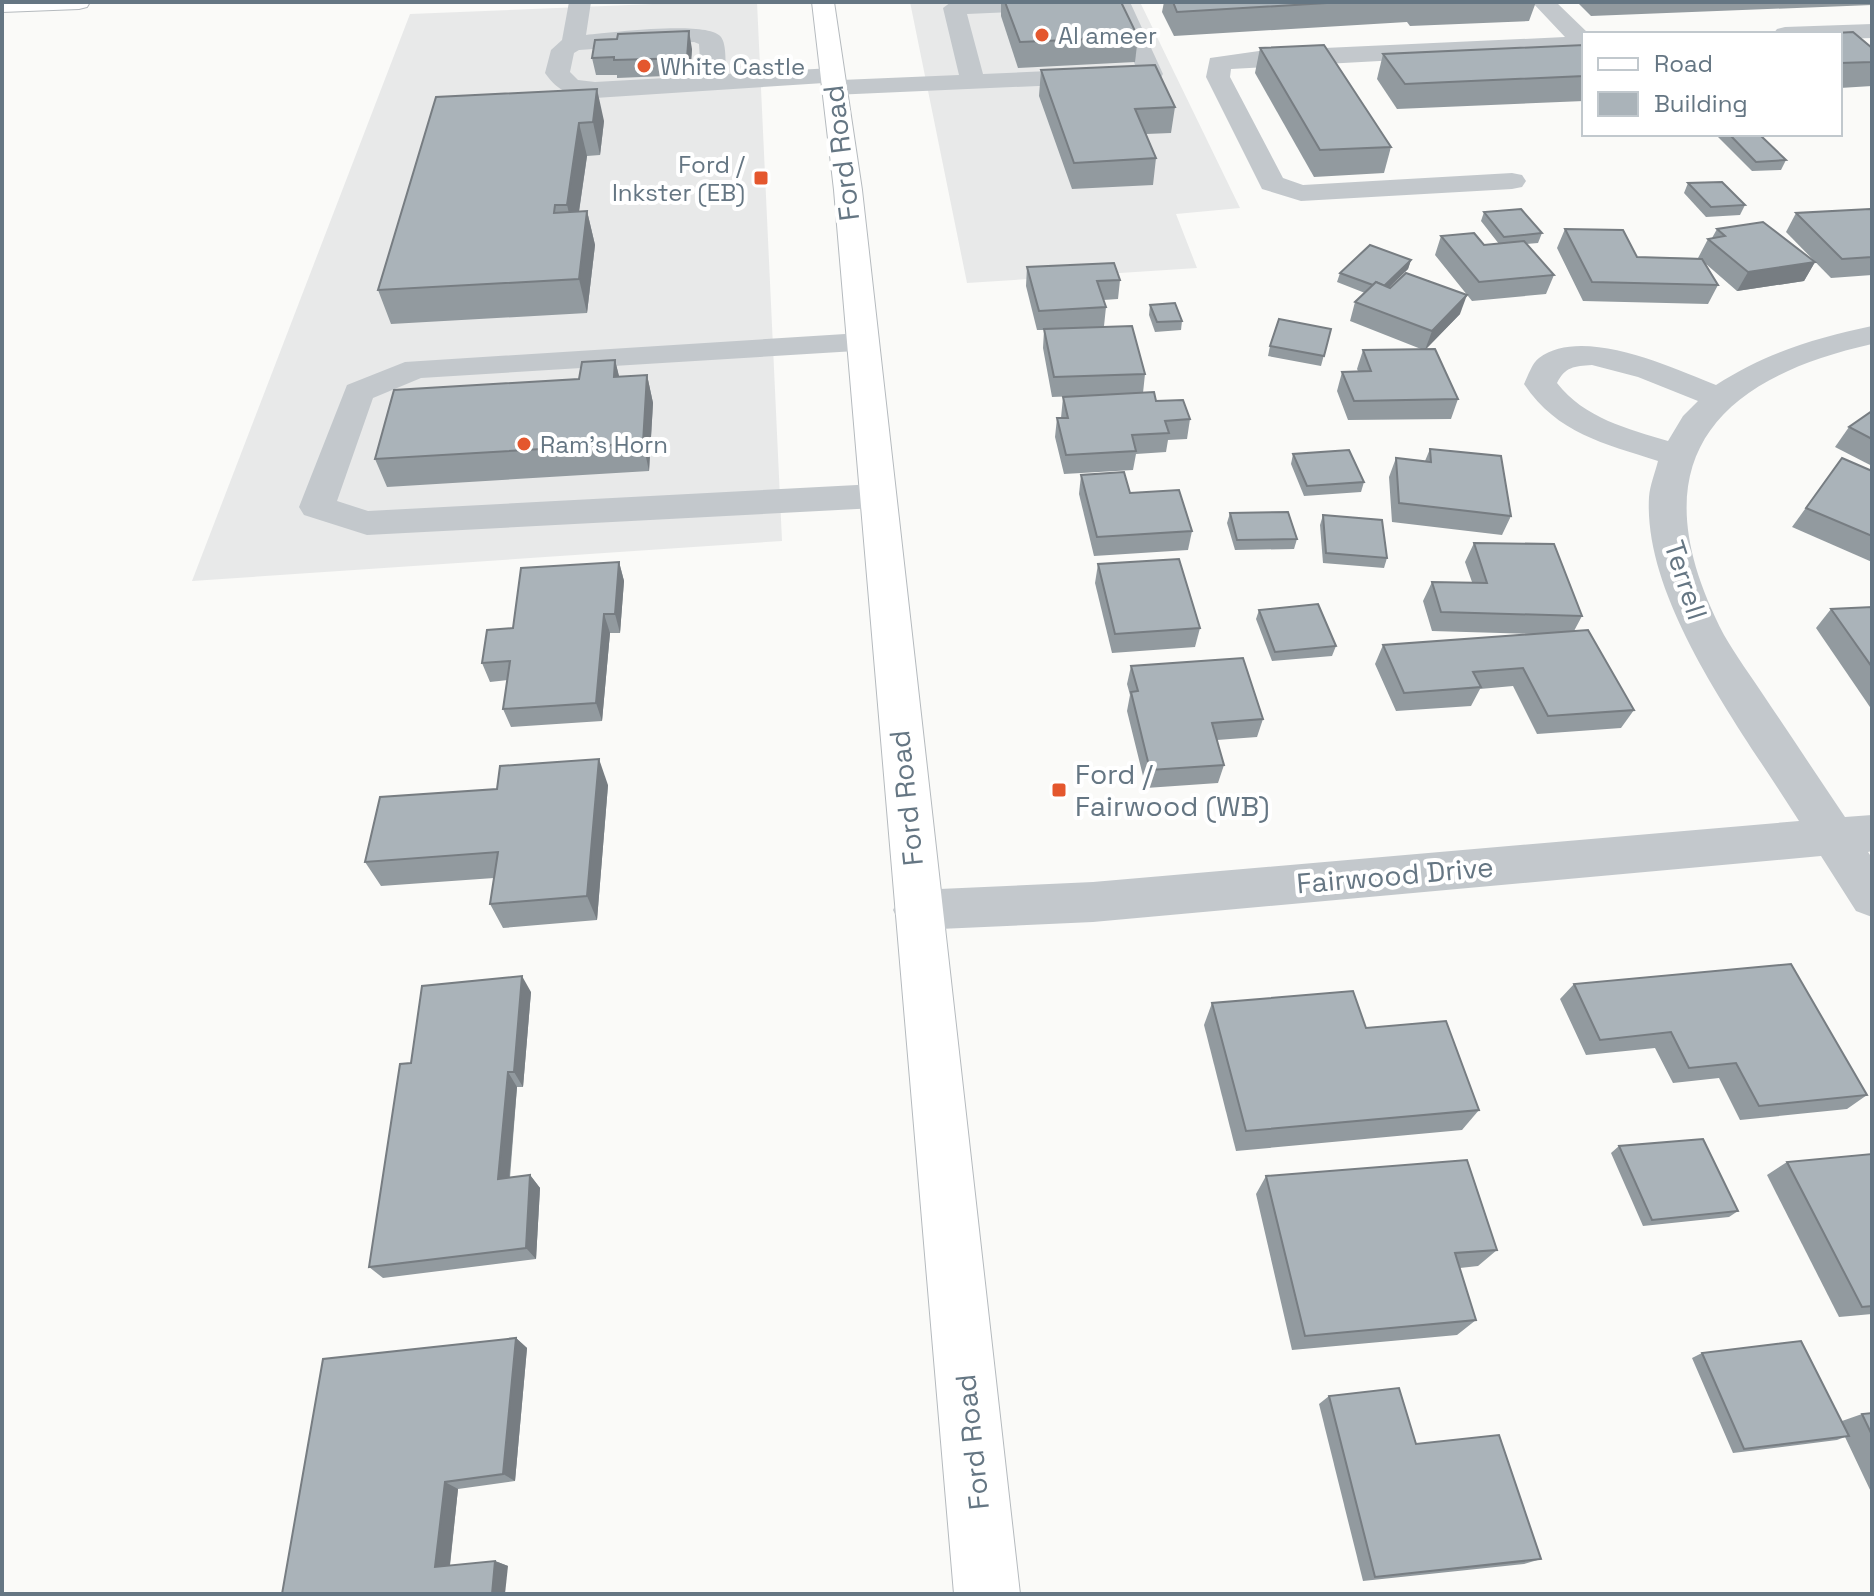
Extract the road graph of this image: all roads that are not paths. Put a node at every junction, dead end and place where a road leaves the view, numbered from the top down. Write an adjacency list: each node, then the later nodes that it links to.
1 (79, 2): 7 (main road)
2 (580, 2): 11 (street)
3 (823, 2): 14 (main road, Ford Road)
4 (1080, 2): 15 (street)
5 (1119, 2): 15 (street)
6 (1543, 2): 10 (street)
7 (2, 5)
8 (1872, 31): 9 (street)
9 (1842, 32)
10 (1582, 41)
11 (573, 43): 13 (street); 13 (street)
12 (1582, 43): 16 (street)
13 (714, 82): 14 (street)
14 (833, 82): 15 (street); 18 (main road, Ford Road)
15 (973, 82)
16 (1512, 181)
17 (1872, 335): 19 (street, Terrell)
18 (861, 343): 21 (main road, Ford Road); 21 (street)
19 (1719, 398): 20 (street, Terrell); 20 (street)
20 (1678, 456): 22 (street, Terrell)
21 (876, 496): 24 (main road, Ford Road)
22 (1852, 834): 23 (street, Terrell); 24 (street, Fairwood Drive)
23 (1872, 897)
24 (917, 910): 25 (main road, Ford Road)
25 (987, 1594)

